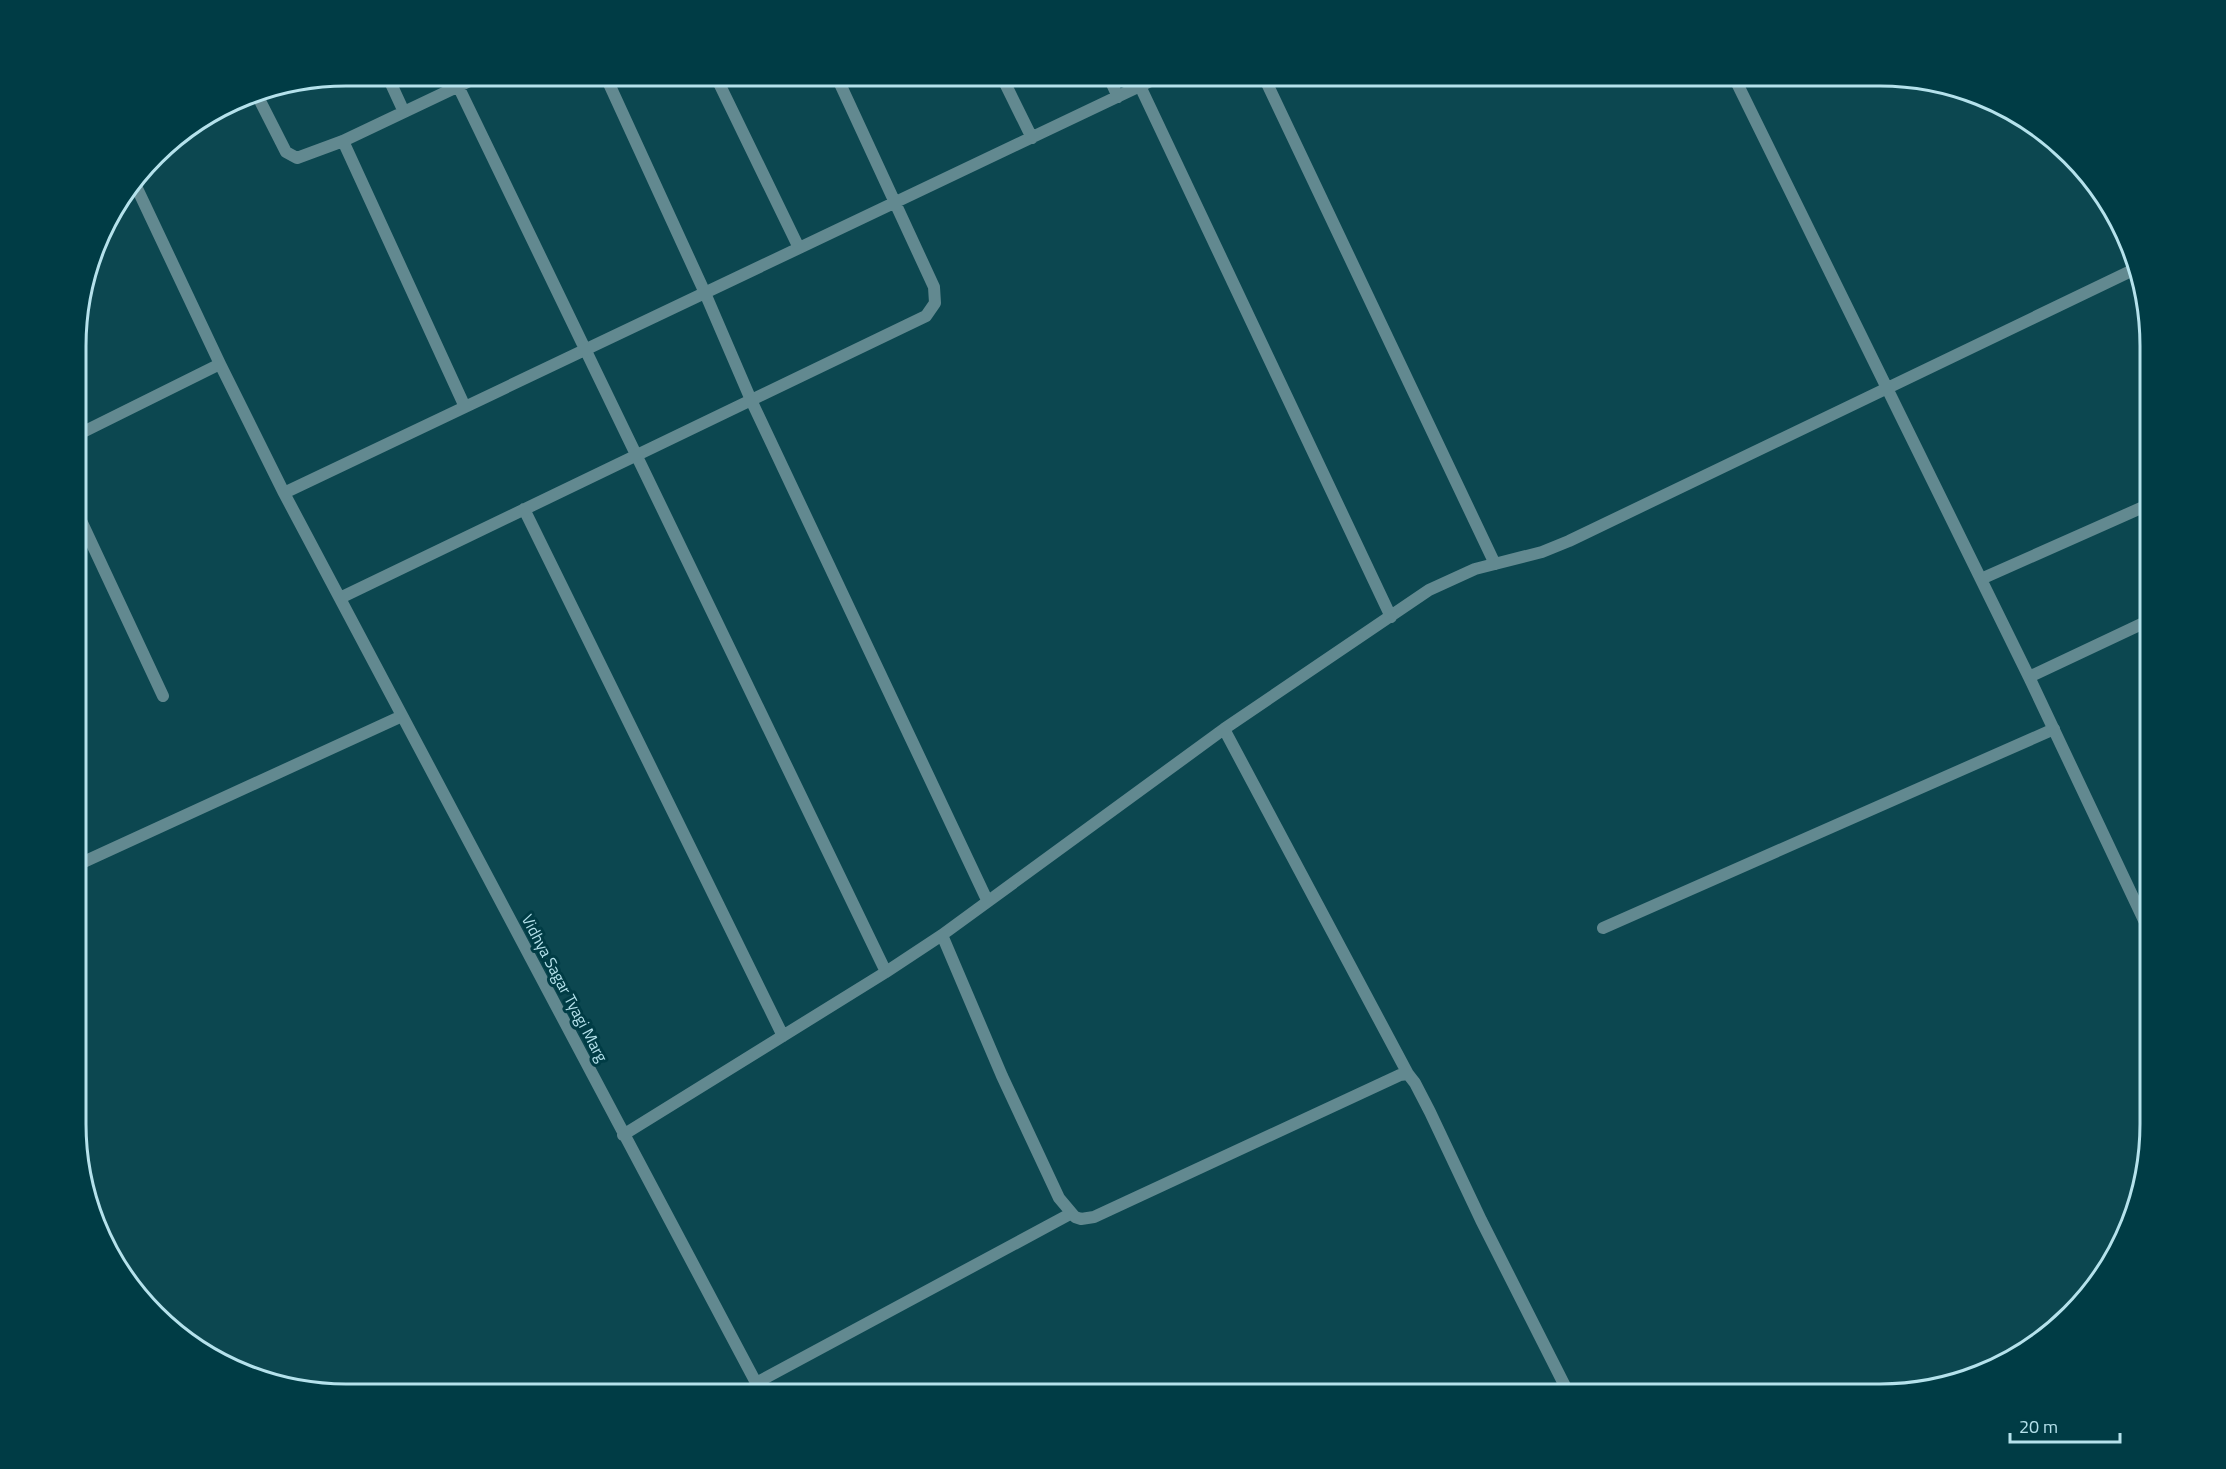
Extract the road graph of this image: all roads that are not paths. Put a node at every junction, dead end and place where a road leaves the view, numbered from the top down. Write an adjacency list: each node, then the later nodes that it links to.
1 (392, 86): 13 (street)
2 (458, 86): 13 (street); 21 (street)
3 (610, 86): 20 (street)
4 (720, 86): 18 (street)
5 (841, 86): 17 (street)
6 (1006, 86): 14 (street)
7 (1113, 86): 11 (street)
8 (1140, 86): 11 (street); 35 (street)
9 (1268, 86): 32 (street)
10 (1738, 86): 23 (street)
11 (1118, 97): 14 (street)
12 (260, 100): 15 (street)
13 (404, 112): 15 (street)
14 (1032, 138): 17 (street)
15 (343, 141): 25 (street)
16 (137, 189): 22 (street, Vidhya Sagar Tyagi Marg)
17 (895, 203): 18 (street); 24 (street)
18 (799, 248): 20 (street)
19 (2130, 271): 23 (street)
20 (705, 293): 21 (street); 24 (street)
21 (586, 350): 25 (street); 27 (street)
22 (219, 364): 26 (street); 28 (street, Vidhya Sagar Tyagi Marg)
23 (1887, 387): 32 (street); 33 (street)
24 (751, 400): 27 (street); 43 (street)
25 (465, 407): 28 (street)
26 (86, 430)
27 (635, 456): 30 (street); 47 (street)
28 (284, 493): 34 (street, Vidhya Sagar Tyagi Marg)
29 (2140, 508): 33 (street)
30 (524, 509): 34 (street); 48 (street)
31 (86, 531): 38 (street)
32 (1495, 564): 35 (street)
33 (1981, 579): 37 (street)
34 (340, 598): 39 (street, Vidhya Sagar Tyagi Marg)
35 (1391, 616): 40 (street)
36 (2140, 625): 37 (street)
37 (2030, 677): 41 (street)
38 (163, 696)
39 (402, 716): 42 (street); 50 (street, Vidhya Sagar Tyagi Marg)
40 (1224, 729): 43 (street); 49 (street)
41 (2054, 729): 44 (street); 45 (street)
42 (86, 861)
43 (987, 900): 46 (street)
44 (2140, 912)
45 (1603, 928)
46 (942, 935): 47 (street); 51 (street)
47 (886, 972): 48 (street)
48 (783, 1036): 50 (street)
49 (1408, 1074): 51 (street); 54 (street)
50 (623, 1135): 52 (street, Vidhya Sagar Tyagi Marg)
51 (1070, 1214): 53 (street)
52 (757, 1384)
53 (766, 1384)
54 (1564, 1384)

